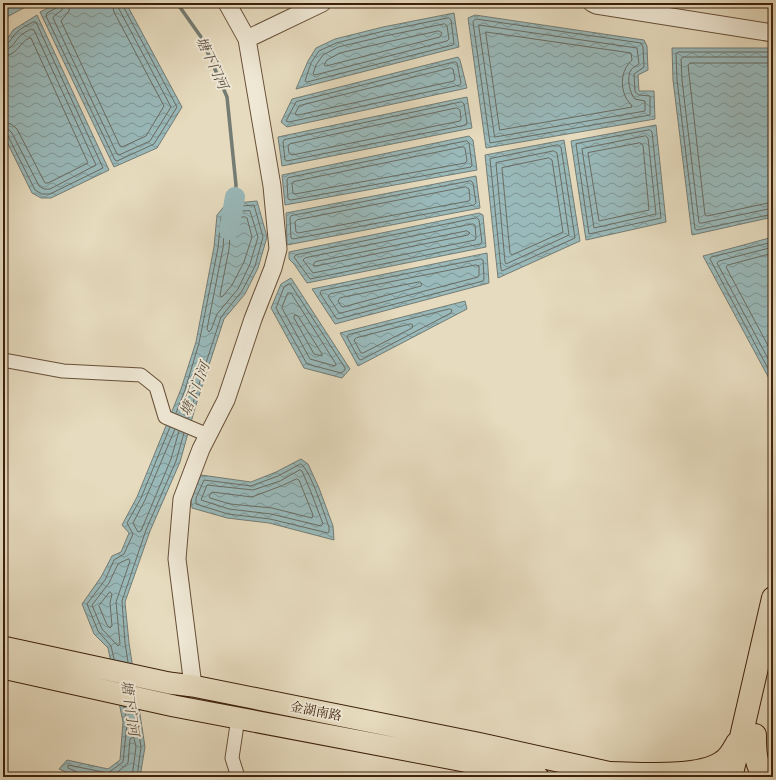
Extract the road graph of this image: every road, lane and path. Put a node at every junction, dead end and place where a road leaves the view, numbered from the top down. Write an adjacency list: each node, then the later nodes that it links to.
1 (227, 3): 5 (street)
2 (322, 3): 5 (street)
3 (592, 3): 4 (street)
4 (773, 33)
5 (247, 39): 7 (street)
6 (3, 360): 7 (street)
7 (208, 435): 12 (street)
8 (773, 598): 14 (highway)
9 (3, 647): 12 (main road, 金湖南路)
10 (773, 659): 14 (highway)
11 (3, 668): 13 (main road, 金湖南路)
12 (193, 686): 15 (main road, 金湖南路)
13 (238, 718): 16 (street); 17 (main road, 金湖南路)
14 (748, 736): 15 (highway); 19 (highway); 20 (highway); 21 (highway)
15 (607, 773): 18 (main road, 金湖南路)
16 (238, 777)
17 (538, 777)
18 (628, 777)
19 (731, 777)
20 (746, 777)
21 (765, 777)

